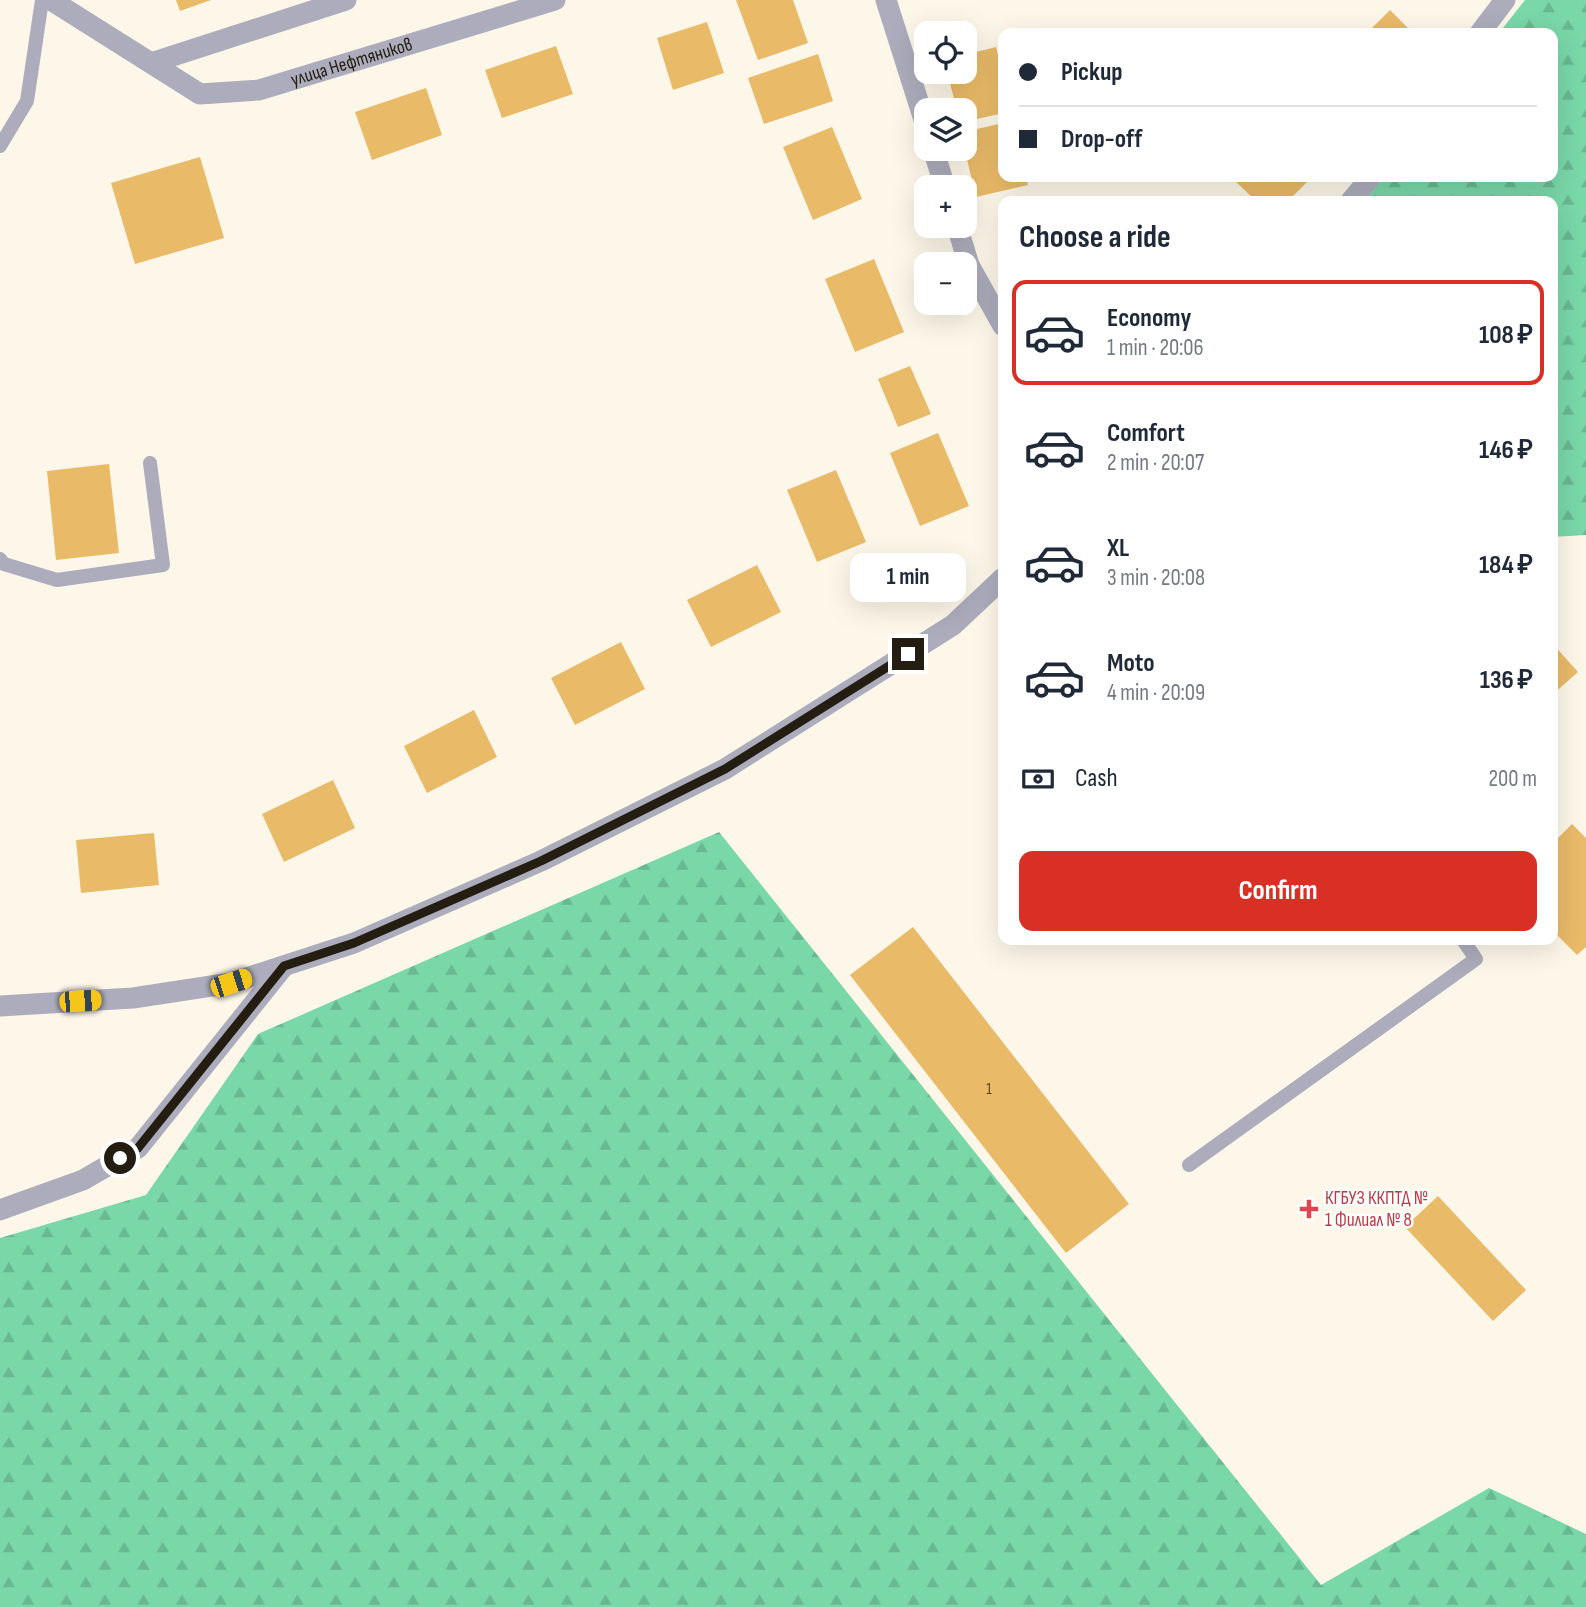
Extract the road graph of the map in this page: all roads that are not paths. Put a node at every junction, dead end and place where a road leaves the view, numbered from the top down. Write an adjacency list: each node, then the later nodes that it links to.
1 (41, 0): 10 (lane)
2 (51, 0): 8 (street, улица Нефтяников)
3 (346, 0): 8 (street)
4 (555, 0): 8 (street, улица Нефтяников)
5 (886, 0): 9 (street)
6 (1505, 0): 7 (street)
7 (1484, 28)
8 (151, 63)
9 (917, 98)
10 (0, 146)
11 (1367, 182): 12 (street)
12 (1356, 196)
13 (961, 238): 14 (street)
14 (998, 317)
15 (149, 463): 16 (lane)
16 (0, 559)
17 (998, 583): 19 (street)
18 (1466, 945): 21 (lane)
19 (284, 966): 20 (street); 22 (street)
20 (0, 1006)
21 (1189, 1165)
22 (0, 1210)

